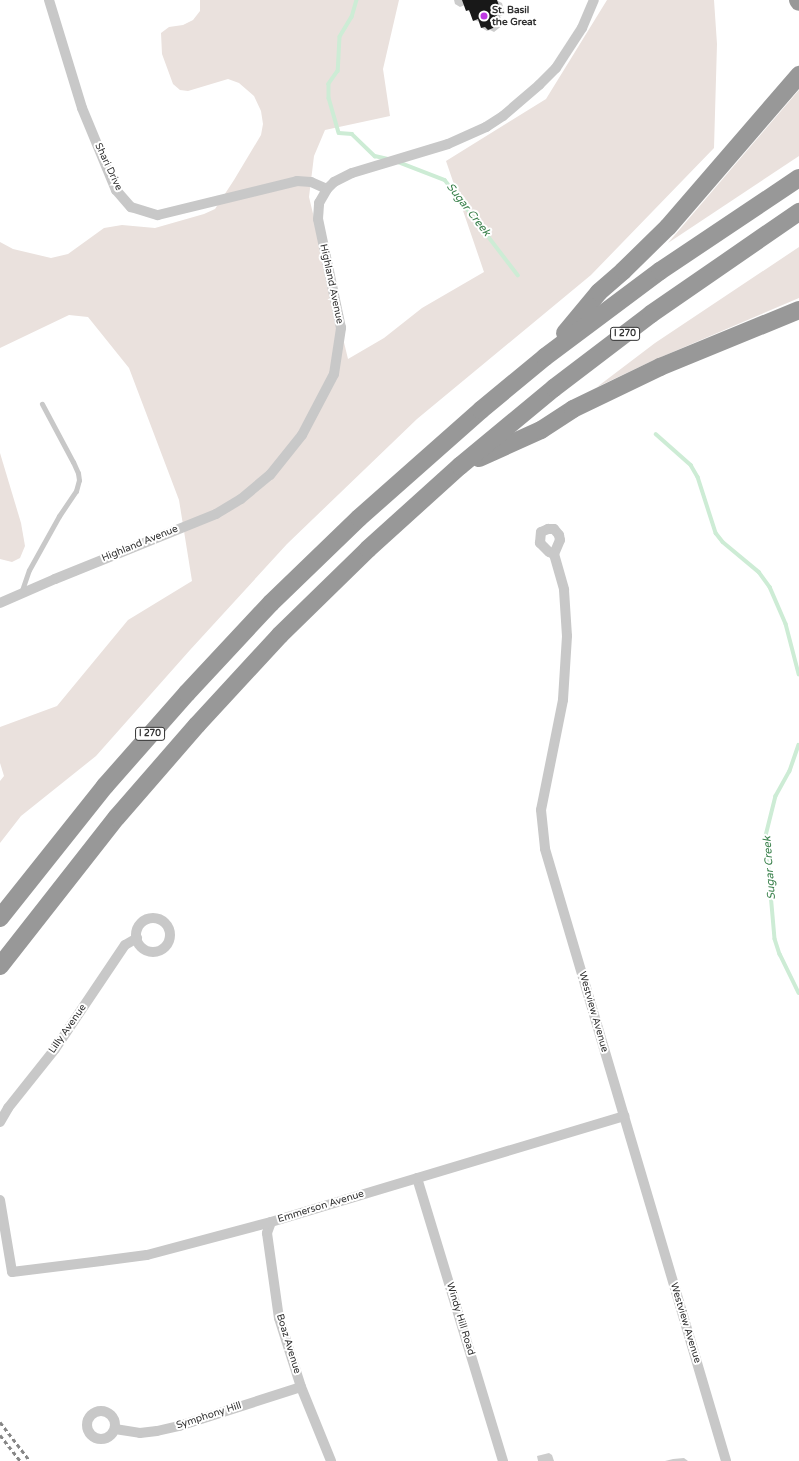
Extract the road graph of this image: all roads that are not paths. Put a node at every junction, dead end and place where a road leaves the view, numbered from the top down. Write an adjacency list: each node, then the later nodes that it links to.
1 (49, 0): 5 (street, Shari Drive)
2 (594, 0): 5 (street, Highland Avenue)
3 (799, 75): 8 (highway)
4 (799, 178): 8 (highway, I 270)
5 (327, 189): 12 (street, Highland Avenue)
6 (799, 212): 10 (highway, I 270)
7 (799, 310): 10 (highway)
8 (545, 357): 14 (highway, I 270)
9 (42, 404): 12 (lane)
10 (460, 466): 16 (highway, I 270)
11 (554, 554): 17 (street, Westview Avenue)
12 (21, 594): 13 (street, Highland Avenue)
13 (0, 603)
14 (0, 918)
15 (137, 938): 18 (street, Lilly Avenue)
16 (0, 966)
17 (624, 1116): 19 (street, Emmerson Avenue); 26 (street, Westview Avenue)
18 (0, 1122)
19 (417, 1178): 21 (street, Emmerson Avenue); 25 (street, Windy Hill Road)
20 (0, 1200): 21 (street, Emmerson Avenue)
21 (272, 1222): 22 (street, Boaz Avenue)
22 (301, 1387): 23 (street, Symphony Hill); 24 (street, Boaz Avenue)
23 (115, 1428)
24 (331, 1461)
25 (503, 1461)
26 (726, 1461)

